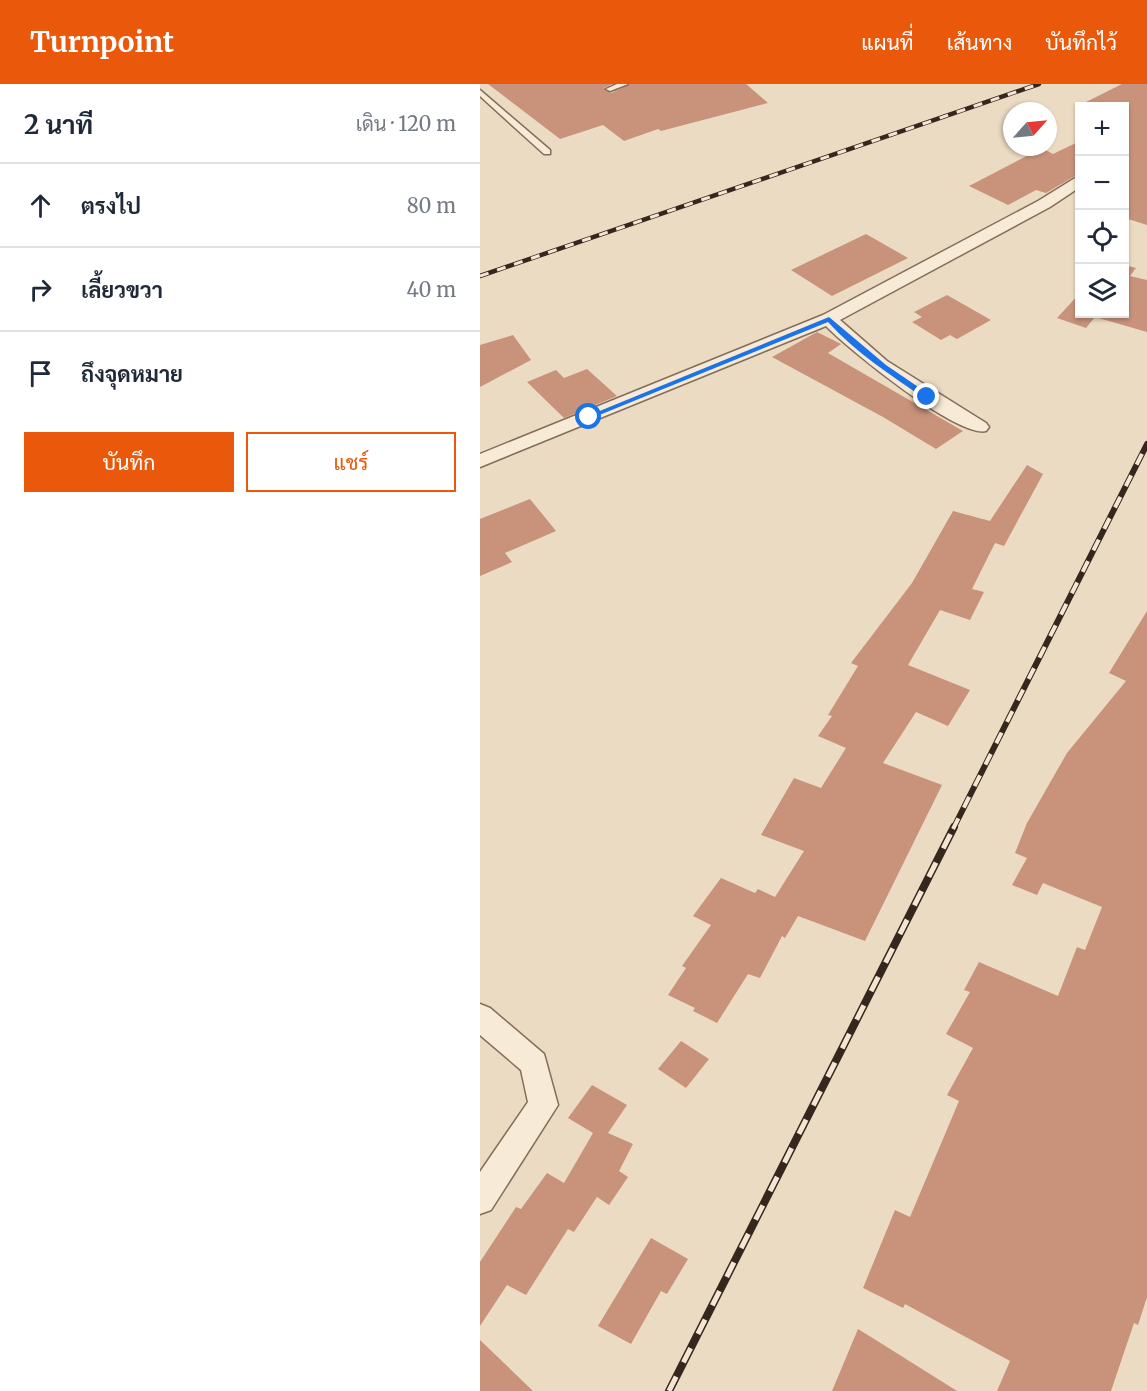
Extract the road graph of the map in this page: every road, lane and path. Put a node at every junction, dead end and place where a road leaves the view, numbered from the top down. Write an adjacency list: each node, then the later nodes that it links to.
1 (624, 84): 2 (lane)
2 (610, 89)
3 (480, 92): 4 (lane)
4 (547, 152)
5 (1075, 183): 6 (street)
6 (829, 319): 7 (street); 8 (street)
7 (979, 427)
8 (480, 461)
9 (480, 1017): 10 (street)
10 (480, 1199)

